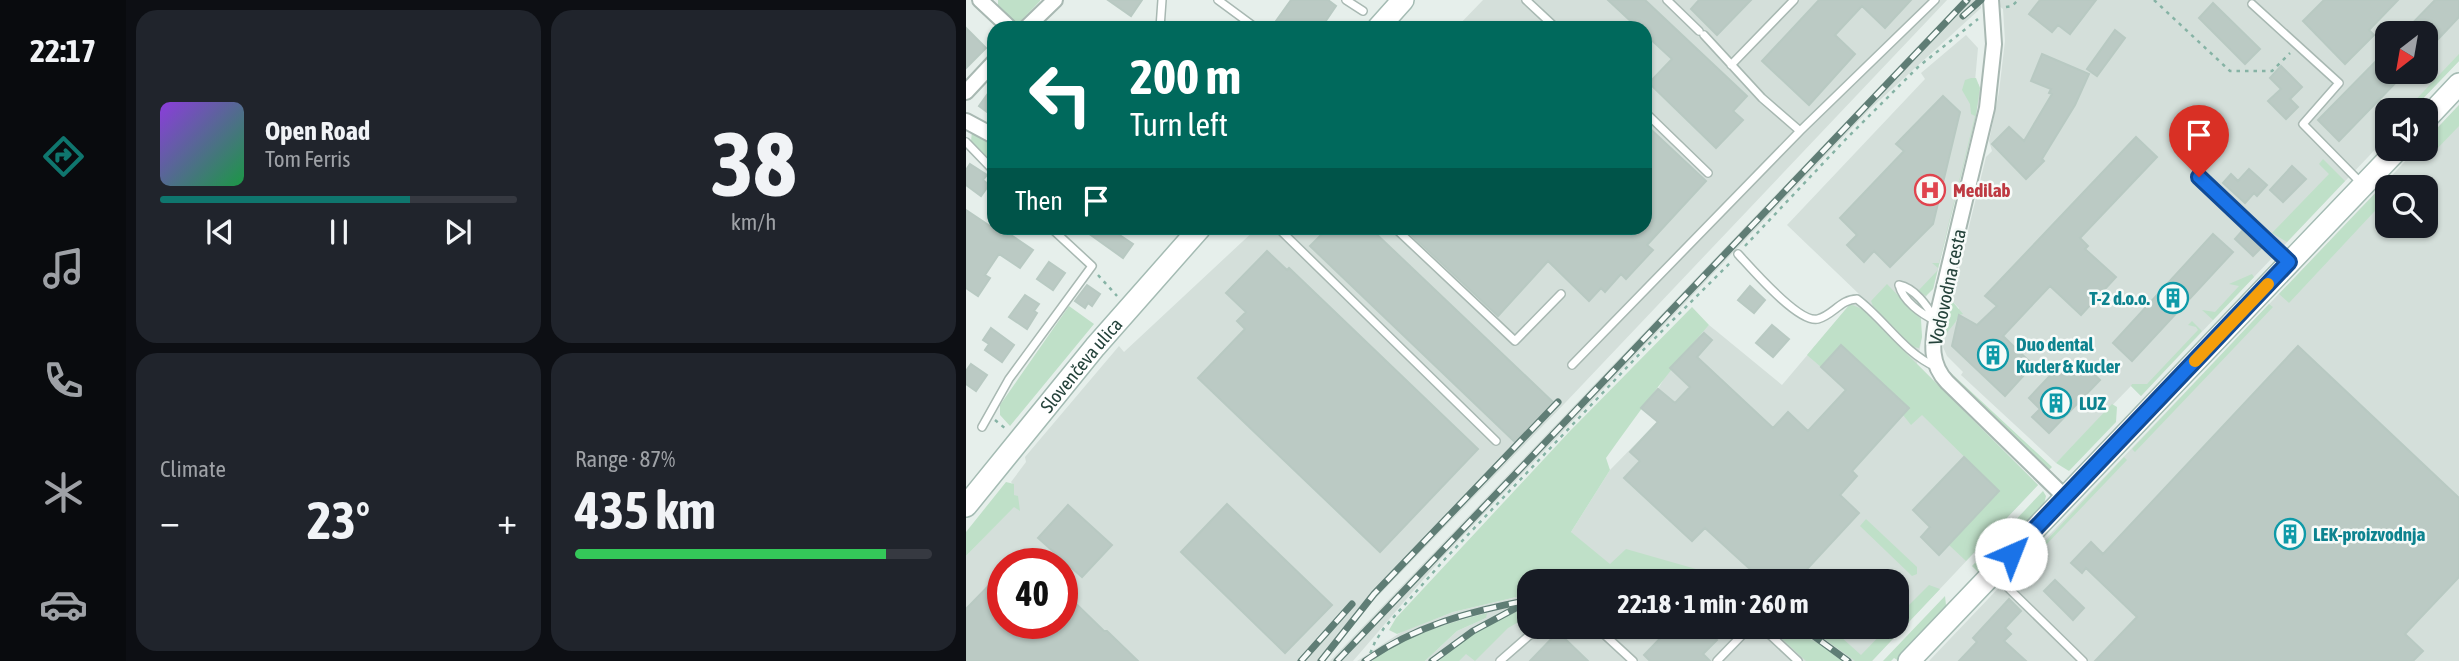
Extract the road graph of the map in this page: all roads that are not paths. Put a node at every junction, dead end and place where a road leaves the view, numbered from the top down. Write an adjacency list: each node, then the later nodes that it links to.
1 (980, 0): 14 (street)
2 (1162, 0): 16 (lane)
3 (1218, 0): 17 (lane)
4 (1346, 0): 13 (lane)
5 (1403, 0): 18 (street)
6 (1526, 0): 19 (lane)
7 (1667, 0): 20 (lane)
8 (1794, 0): 20 (lane)
9 (1935, 0): 27 (lane)
10 (1051, 1): 15 (street)
11 (2252, 4): 34 (lane)
12 (1994, 5): 42 (street, Vodovodna cesta)
13 (1363, 11)
14 (1002, 21)
15 (1032, 21)
16 (1160, 21)
17 (1246, 21)
18 (1384, 21)
19 (1548, 21)
20 (1731, 65): 27 (lane)
21 (987, 70): 23 (street)
22 (2459, 84): 24 (street)
23 (966, 92)
24 (2438, 106)
25 (1652, 119): 32 (lane)
26 (966, 121): 28 (street)
27 (1800, 131): 43 (lane)
28 (987, 132)
29 (966, 142): 31 (lane)
30 (2386, 161): 34 (street)
31 (987, 164)
32 (1708, 173)
33 (2199, 177): 40 (lane)
34 (2362, 185): 40 (street)
35 (1059, 235): 45 (lane)
36 (1194, 235): 47 (street, Slovenčeva ulica)
37 (1285, 235): 46 (lane)
38 (1402, 235): 41 (lane)
39 (1738, 254): 44 (lane, Vodovodna cesta)
40 (2289, 262): 48 (street)
41 (1561, 294)
42 (1936, 321): 42 (lane); 44 (street, Vodovodna cesta)
43 (1572, 365)
44 (1936, 368): 48 (street, Vodovodna cesta)
45 (982, 428)
46 (1496, 441)
47 (970, 493)
48 (2065, 497): 49 (street)
49 (1993, 573): 56 (street); 57 (lane)
50 (1526, 639): 52 (lane)
51 (1609, 639): 53 (lane)
52 (1500, 661)
53 (1633, 661)
54 (1717, 661): 55 (lane)
55 (1798, 661)
56 (1909, 661)
57 (2083, 661)

